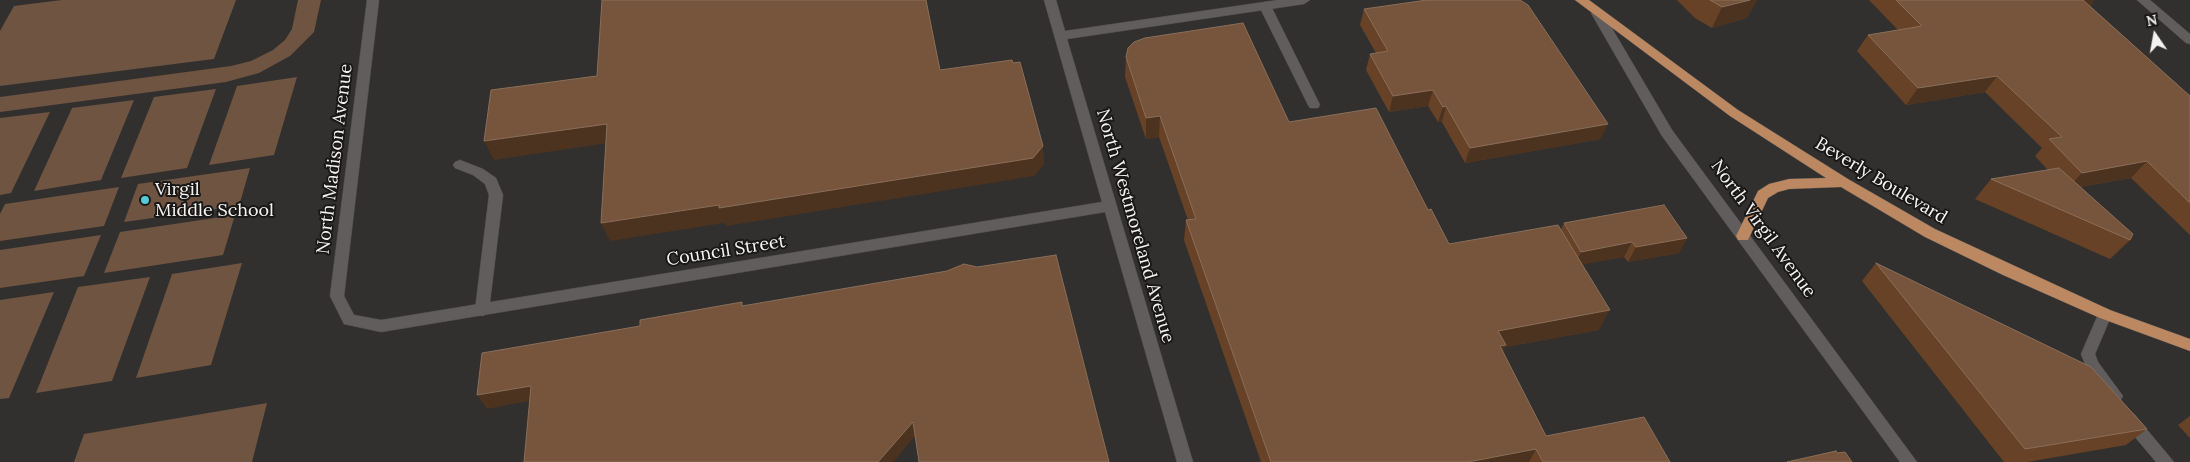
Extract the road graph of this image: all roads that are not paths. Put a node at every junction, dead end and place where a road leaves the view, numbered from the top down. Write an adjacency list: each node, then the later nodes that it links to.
1 (373, 0): 17 (street, North Madison Avenue)
2 (1050, 0): 8 (street, North Westmoreland Avenue)
3 (1304, 0): 6 (street)
4 (1581, 0): 7 (main road, Beverly Boulevard)
5 (2143, 0): 9 (street)
6 (1265, 6): 8 (street); 10 (street)
7 (1597, 12): 12 (main road, Beverly Boulevard); 14 (street, North Virgil Avenue)
8 (1059, 36): 13 (street, North Westmoreland Avenue)
9 (2190, 40)
10 (1314, 105)
11 (460, 166): 15 (lane)
12 (1843, 182): 14 (main road); 16 (main road, Beverly Boulevard)
13 (1110, 206): 15 (street, Council Street); 19 (street, North Westmoreland Avenue)
14 (1743, 236): 20 (street, North Virgil Avenue)
15 (482, 310): 17 (street, Council Street)
16 (2105, 314): 18 (main road, Beverly Boulevard); 21 (street)
17 (349, 320)
18 (2190, 345)
19 (1186, 462)
20 (1910, 462)
21 (2166, 462)

